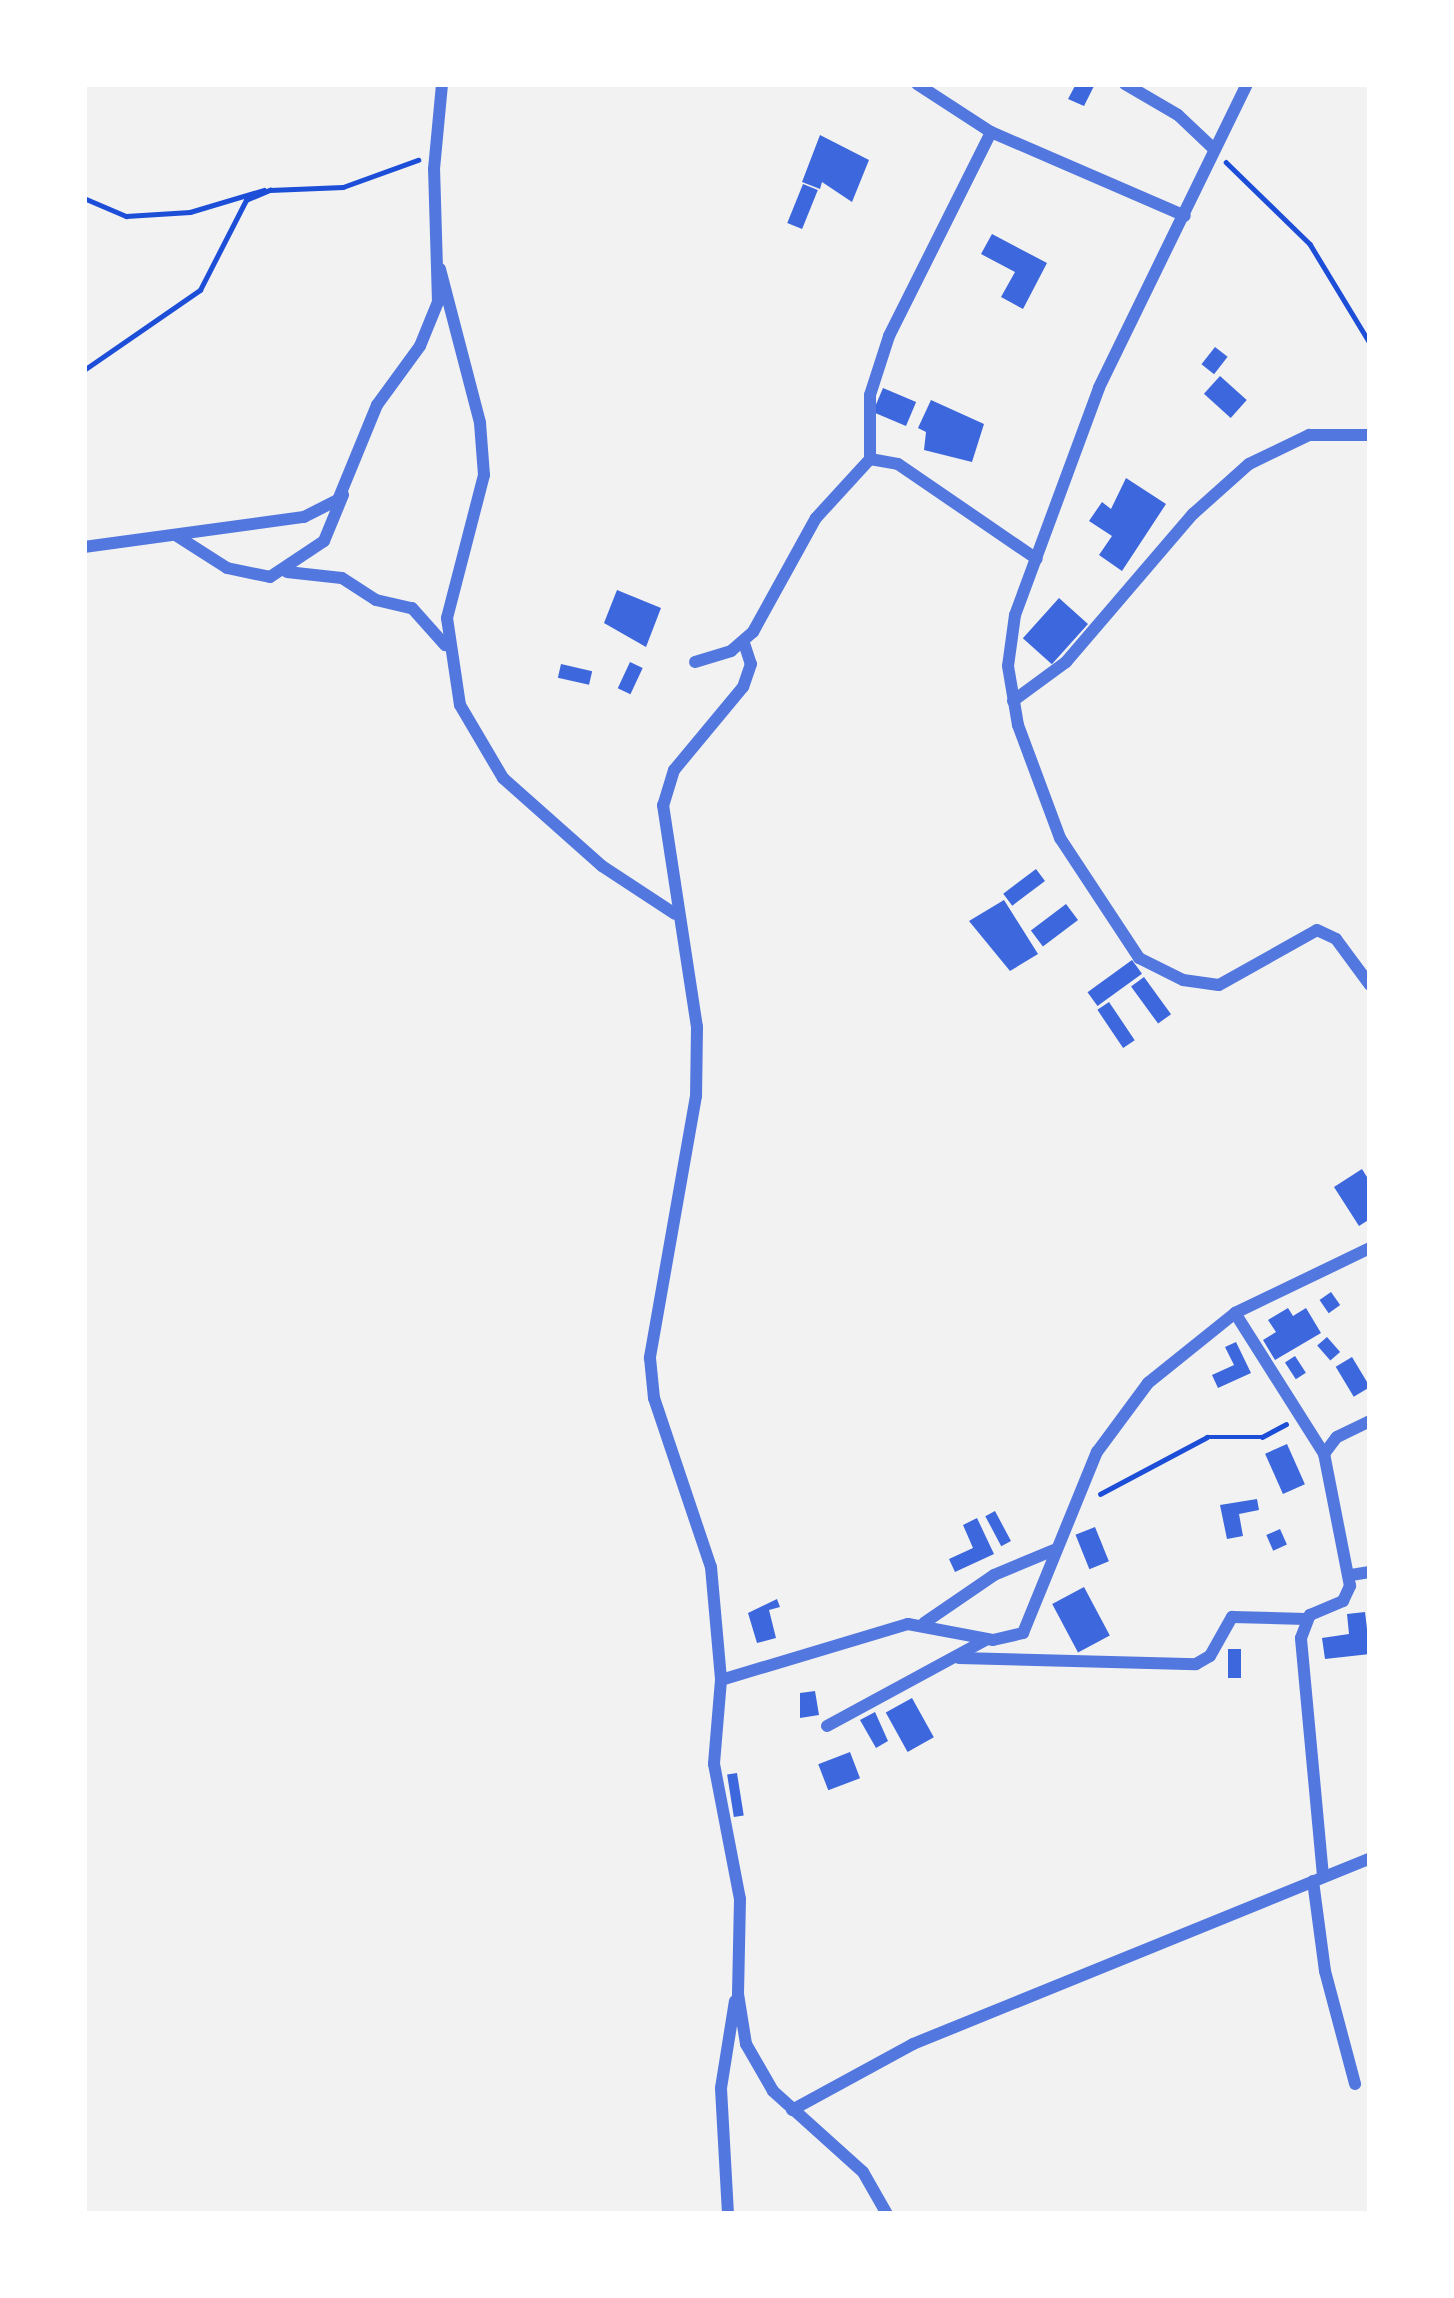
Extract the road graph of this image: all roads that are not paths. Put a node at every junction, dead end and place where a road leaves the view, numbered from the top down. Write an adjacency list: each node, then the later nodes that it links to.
1 (442, 84): 8 (street)
2 (917, 84): 5 (street)
3 (1125, 84): 6 (street)
4 (1246, 84): 6 (street)
5 (991, 132): 7 (street); 10 (street)
6 (1214, 149): 7 (street)
7 (1185, 216): 14 (street)
8 (440, 268): 11 (street); 17 (street)
9 (1370, 435): 19 (street)
10 (870, 458): 14 (street); 16 (street)
11 (344, 492): 12 (street); 15 (street)
12 (177, 536): 13 (street); 15 (street)
13 (84, 547)
14 (1037, 559): 19 (street)
15 (287, 572): 17 (street)
16 (744, 643): 18 (street); 20 (street)
17 (446, 646): 20 (street)
18 (695, 662)
19 (1013, 701): 21 (street)
20 (675, 914): 33 (street)
21 (1370, 985)
22 (1370, 1248): 23 (street)
23 (1235, 1313): 25 (street); 26 (street)
24 (1370, 1420): 25 (street)
25 (1324, 1454): 28 (street)
26 (1054, 1550): 30 (street); 31 (street)
27 (1370, 1572): 28 (street)
28 (1351, 1575): 29 (street)
29 (1306, 1619): 32 (street); 36 (street)
30 (924, 1623): 31 (street); 33 (street)
31 (987, 1639): 32 (street)
32 (959, 1658): 34 (street)
33 (721, 1680): 37 (street)
34 (827, 1726)
35 (1370, 1858): 36 (street)
36 (1318, 1879): 38 (street); 39 (street)
37 (738, 1994): 39 (street); 40 (street)
38 (1355, 2084)
39 (792, 2110): 41 (street)
40 (728, 2214)
41 (887, 2214)

